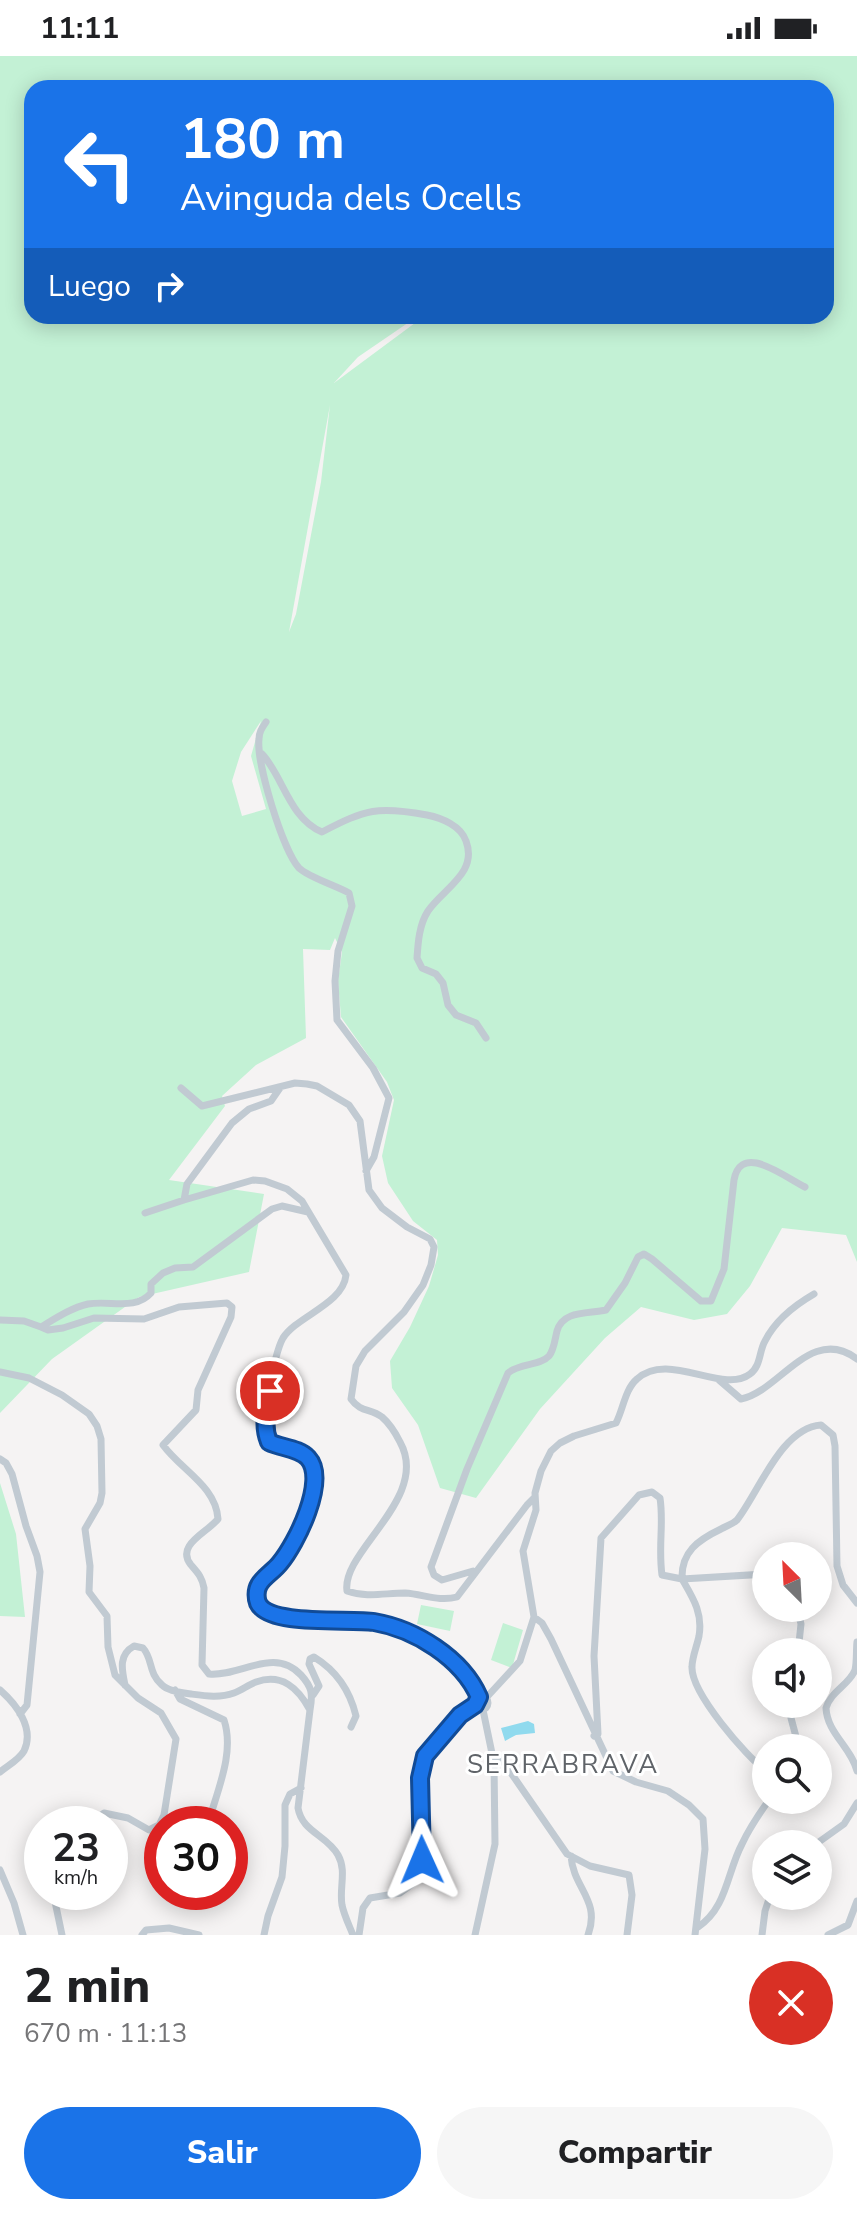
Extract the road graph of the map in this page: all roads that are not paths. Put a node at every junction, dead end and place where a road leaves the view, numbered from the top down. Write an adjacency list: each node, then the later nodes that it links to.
1 (266, 722): 2 (street)
2 (260, 752): 3 (street); 6 (street)
3 (486, 1038)
4 (181, 1088): 5 (street)
5 (280, 1088): 6 (street); 8 (street)
6 (365, 1172): 19 (street)
7 (805, 1187): 19 (street)
8 (184, 1200): 9 (street); 10 (street)
9 (308, 1212): 13 (street); 29 (street)
10 (145, 1213)
11 (814, 1294): 16 (street)
12 (0, 1320): 13 (street)
13 (41, 1327): 28 (street)
14 (857, 1359): 16 (street)
15 (0, 1372): 25 (street)
16 (719, 1380): 18 (street)
17 (0, 1459): 33 (street)
18 (535, 1497): 19 (street); 23 (street)
19 (482, 1565)
20 (752, 1575): 21 (street)
21 (682, 1579): 22 (street); 35 (street); 37 (street)
22 (857, 1603)
23 (534, 1617): 29 (street); 35 (street)
24 (857, 1642): 38 (street)
25 (126, 1687): 27 (street); 44 (street)
26 (0, 1690): 33 (street)
27 (175, 1690): 31 (street); 42 (street)
28 (313, 1695): 31 (street); 34 (street)
29 (483, 1698): 30 (street); 32 (street)
30 (475, 1705): 32 (street); 58 (street)
31 (310, 1710): 40 (street)
32 (483, 1710): 36 (street)
33 (20, 1714): 39 (street)
34 (351, 1727)
35 (594, 1736): 51 (street)
36 (493, 1754): 46 (street); 59 (street)
37 (752, 1759)
38 (857, 1771)
39 (0, 1772)
40 (301, 1788): 56 (street); 57 (street)
41 (857, 1803): 45 (street)
42 (213, 1806)
43 (760, 1814): 51 (street)
44 (128, 1820)
45 (832, 1833)
46 (571, 1856): 60 (street); 61 (street)
47 (0, 1870): 52 (street)
48 (857, 1901): 63 (street)
49 (57, 1910): 53 (street)
50 (765, 1910): 62 (street)
51 (697, 1931)
52 (23, 1935)
53 (62, 1935)
54 (142, 1935): 55 (street)
55 (199, 1935)
56 (264, 1935)
57 (353, 1935)
58 (359, 1935)
59 (475, 1935)
60 (588, 1935)
61 (627, 1935)
62 (762, 1935)
63 (828, 1935)

